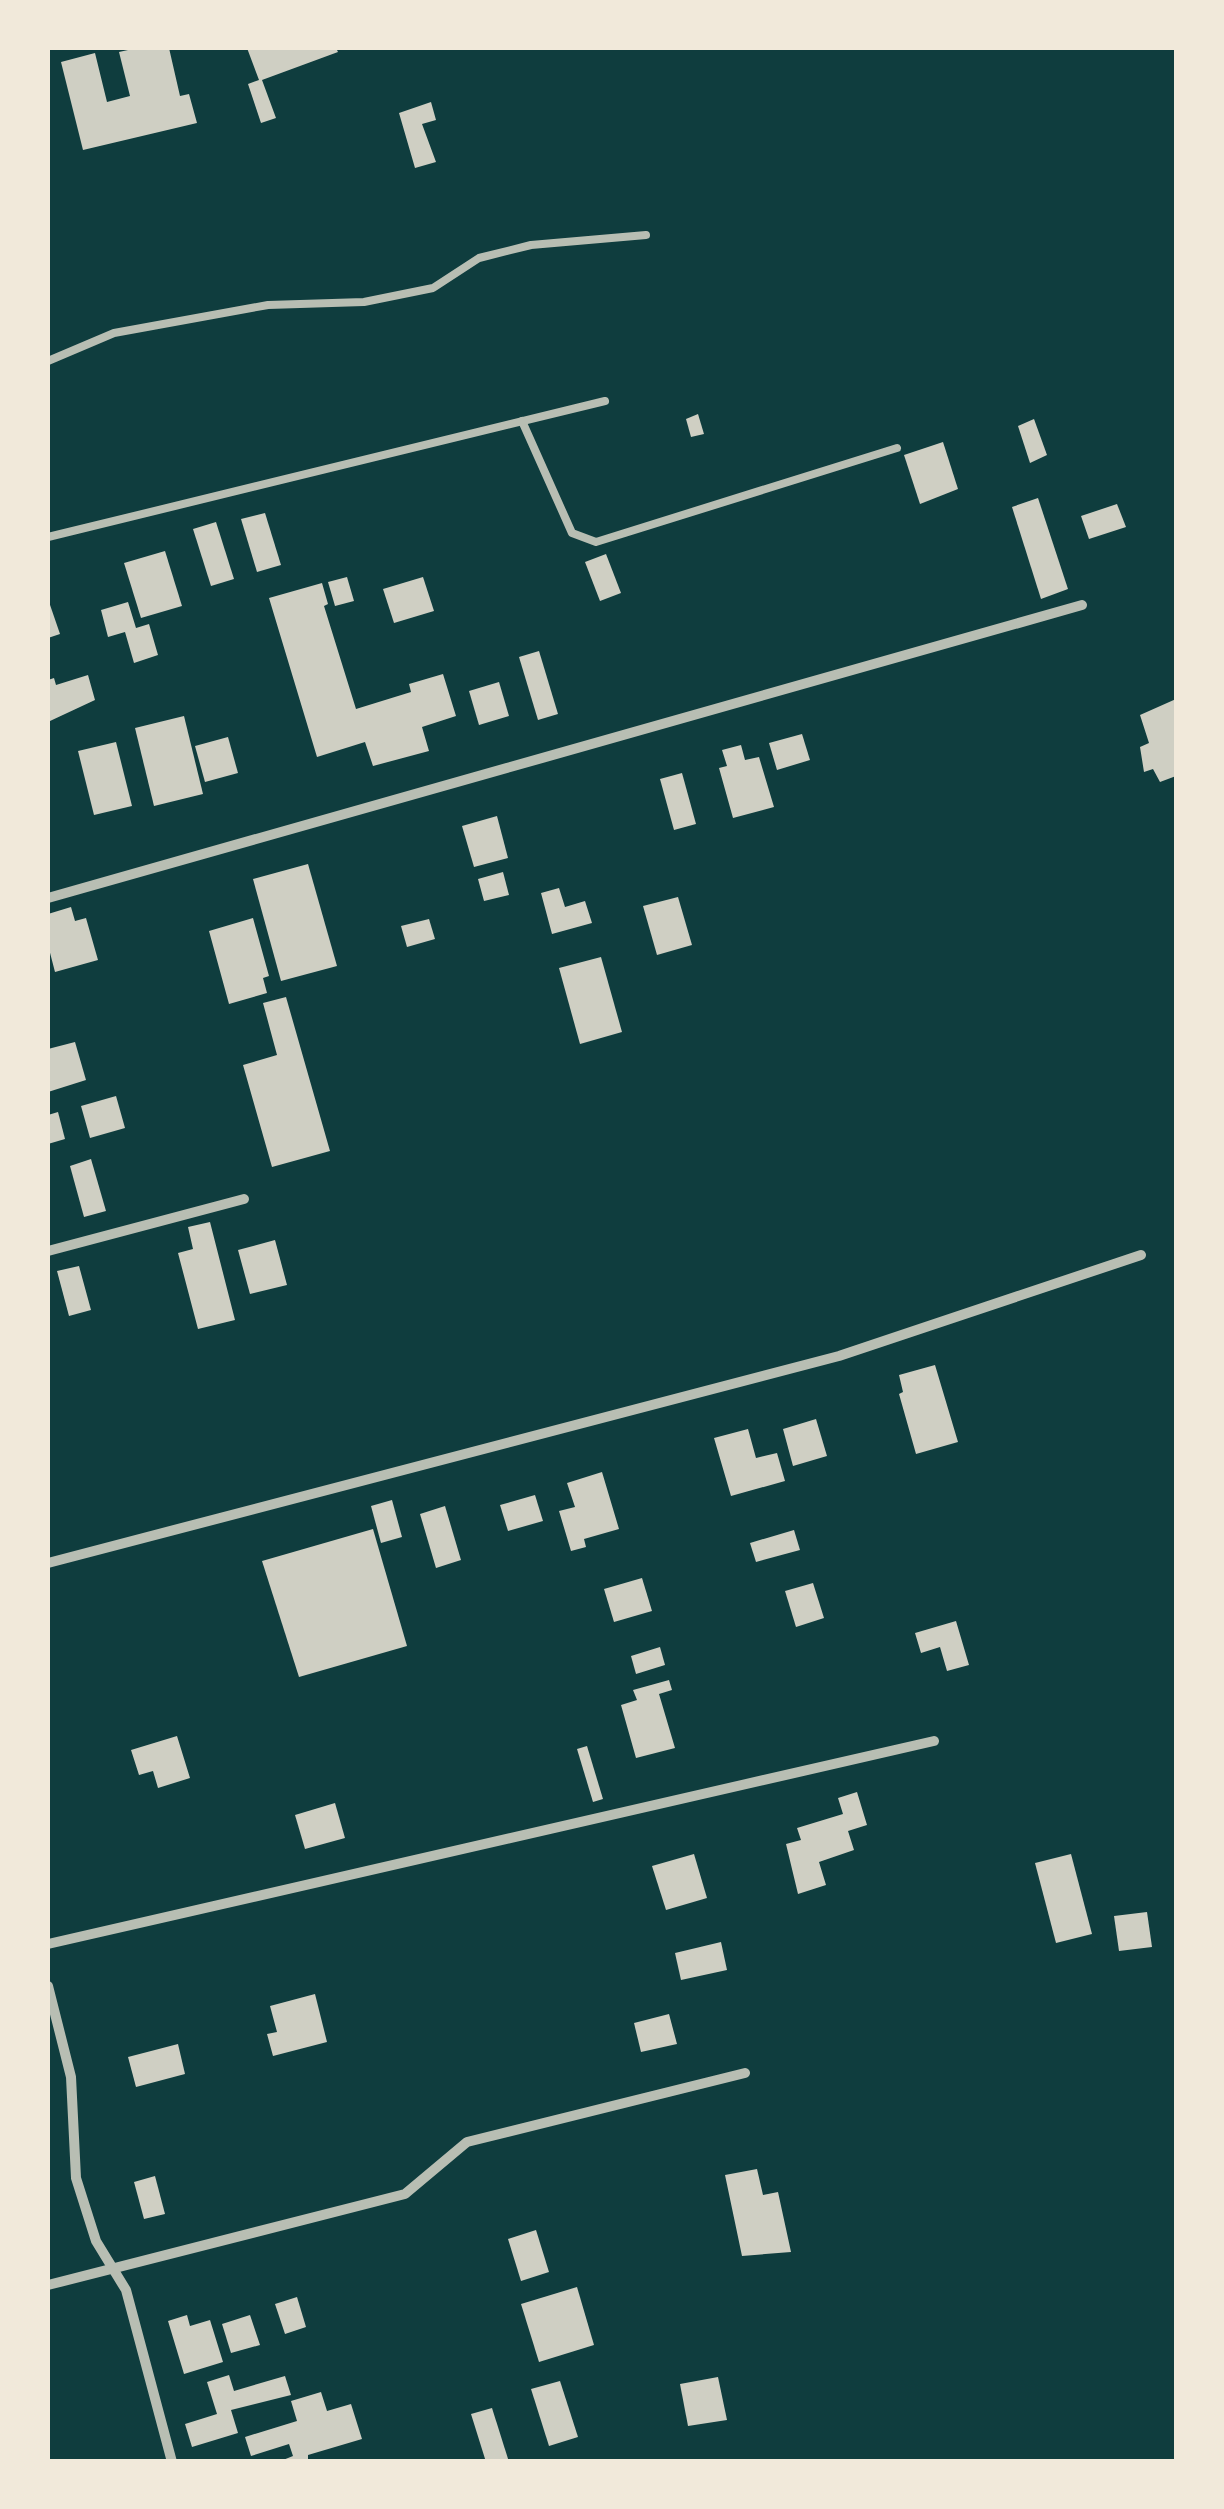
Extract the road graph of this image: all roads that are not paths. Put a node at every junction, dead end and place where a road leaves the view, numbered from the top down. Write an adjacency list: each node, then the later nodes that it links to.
1 (646, 235): 2 (lane)
2 (48, 361)
3 (605, 401): 4 (lane)
4 (522, 421): 5 (lane); 6 (lane)
5 (896, 448)
6 (48, 537)
7 (1082, 606): 8 (street)
8 (48, 893)
9 (244, 1198): 10 (street)
10 (48, 1251)
11 (1141, 1256): 12 (street)
12 (48, 1563)
13 (934, 1741): 14 (street)
14 (48, 1944)
15 (48, 1986): 17 (street)
16 (745, 2072): 17 (street)
17 (111, 2268): 18 (street); 19 (street)
18 (48, 2284)
19 (172, 2462)

